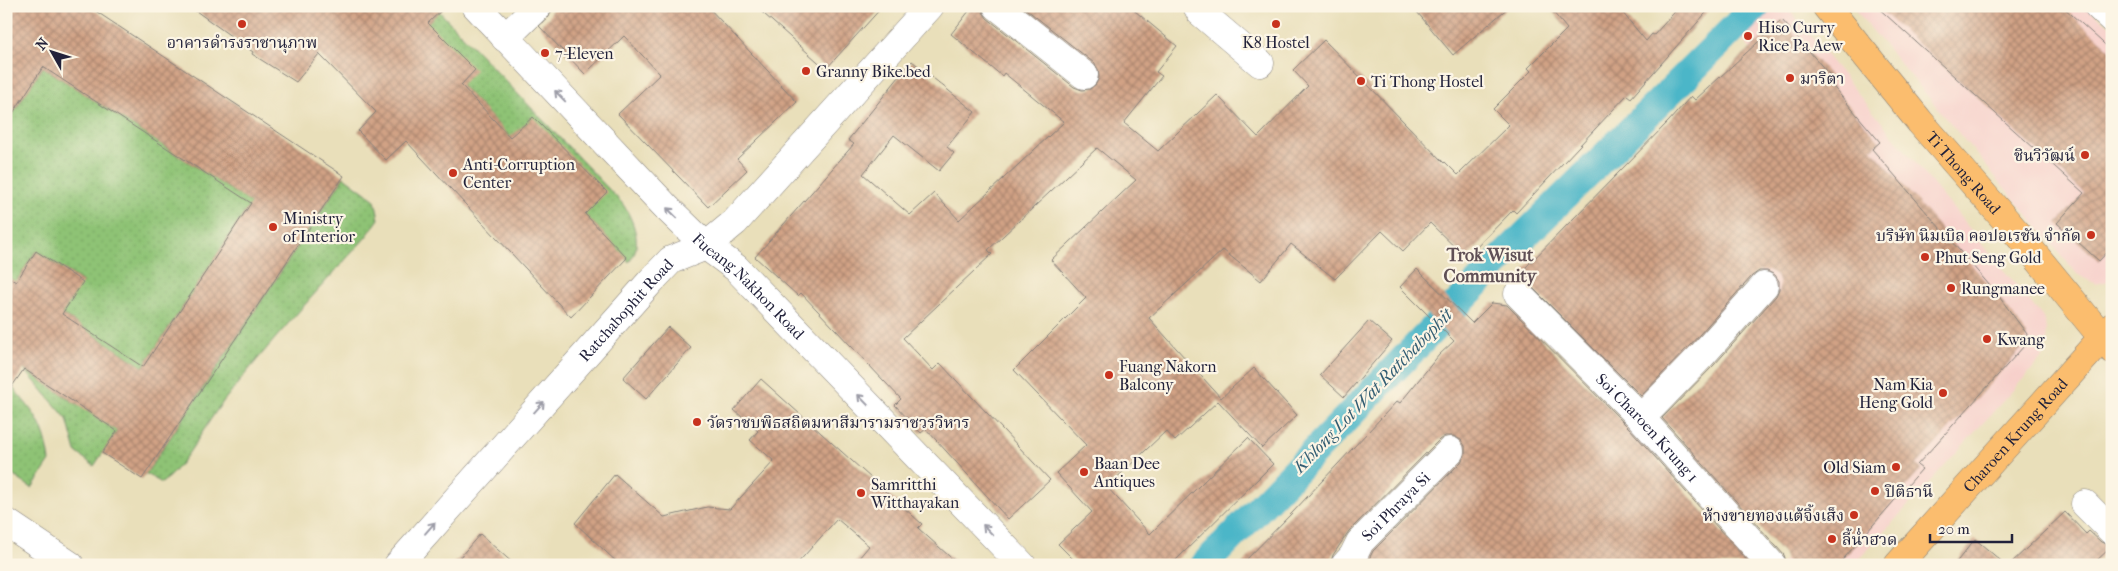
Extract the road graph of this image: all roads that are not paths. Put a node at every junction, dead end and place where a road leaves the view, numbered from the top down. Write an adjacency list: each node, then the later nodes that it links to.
1 (476, 6): 9 (street, Fueang Nakhon Road)
2 (538, 6): 9 (street)
3 (930, 6): 12 (street, Ratchabophit Road)
4 (997, 6): 11 (street)
5 (1197, 6): 10 (street)
6 (1826, 6): 15 (main road, Ti Thong Road)
7 (2098, 6): 8 (street)
8 (2112, 19)
9 (506, 38): 12 (street, Fueang Nakhon Road, one-way to 9)
10 (1260, 63)
11 (1084, 76)
12 (706, 246): 22 (street, Ratchabophit Road, one-way to 12); 23 (street, Fueang Nakhon Road, one-way to 12)
13 (1764, 286): 16 (street)
14 (1518, 294): 16 (street, Soi Charoen Krung 1)
15 (2109, 338): 26 (main road, Charoen Krung Road)
16 (1641, 418): 25 (street, Soi Charoen Krung 1)
17 (1450, 451): 24 (street, Soi Phraya Si)
18 (2086, 504): 20 (street)
19 (6, 522): 21 (street)
20 (2112, 531)
21 (70, 565)
22 (398, 565)
23 (1022, 565)
24 (1345, 565)
25 (1772, 565)
26 (1898, 565)

